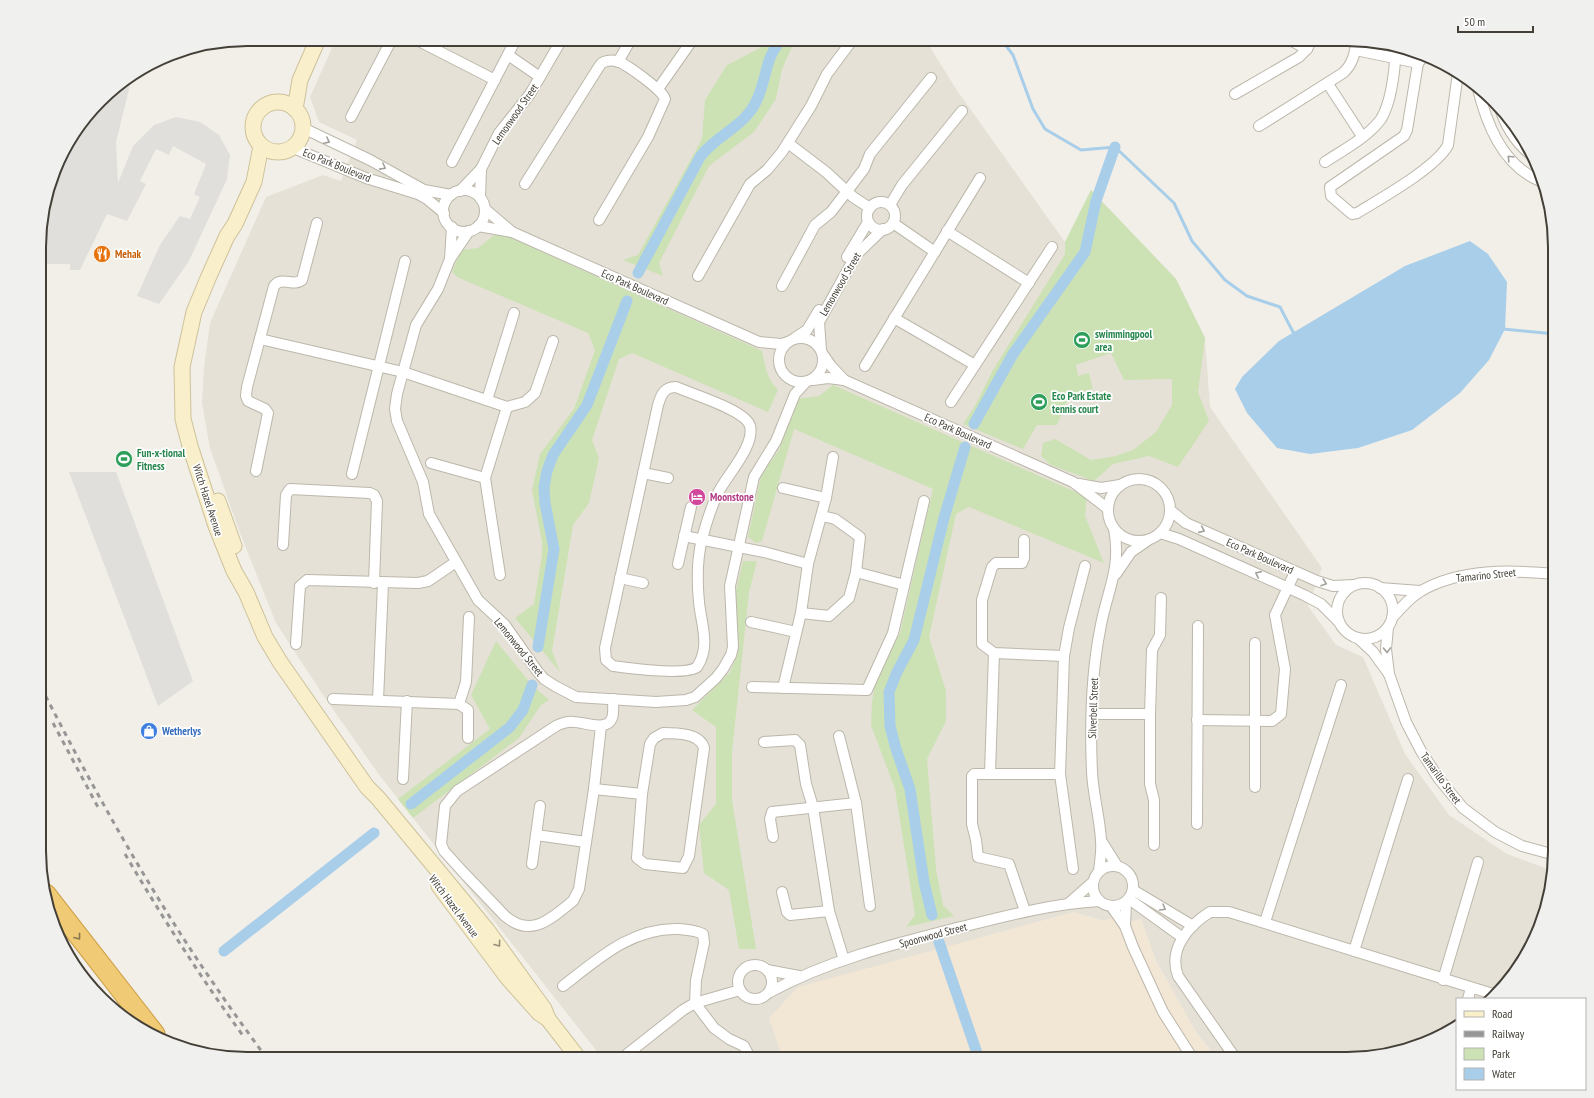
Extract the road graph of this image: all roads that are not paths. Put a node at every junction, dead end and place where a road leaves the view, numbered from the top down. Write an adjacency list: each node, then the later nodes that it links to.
1 (315, 46): 23 (street)
2 (388, 46): 32 (street)
3 (429, 46): 24 (street)
4 (512, 46): 15 (street)
5 (558, 46): 20 (street, Lemonwood Street)
6 (627, 46): 19 (street)
7 (688, 46): 26 (street)
8 (849, 46): 37 (street)
9 (1301, 46): 12 (street)
10 (1308, 46): 12 (street)
11 (1356, 46): 13 (street)
12 (1307, 49): 27 (street)
13 (1356, 50): 16 (street); 25 (street)
14 (1396, 52): 16 (street)
15 (508, 55): 20 (street); 24 (street)
16 (1395, 59): 17 (street); 36 (street)
17 (1418, 59)
18 (1421, 60): 22 (street)
19 (618, 62): 26 (street); 48 (street)
20 (540, 76): 44 (street, Lemonwood Street)
21 (931, 78): 50 (street)
22 (1457, 79)
23 (300, 80): 29 (street); 30 (street)
24 (495, 80): 42 (street)
25 (1328, 84): 33 (street); 36 (street)
26 (658, 89): 57 (street)
27 (1235, 94)
28 (1479, 96): 46 (street, one-way to 28)
29 (277, 102): 30 (street); 39 (street)
30 (296, 109): 35 (street)
31 (962, 111): 53 (street)
32 (350, 117)
33 (1259, 126)
34 (1507, 126): 38 (street)
35 (303, 128): 40 (street); 51 (street, Eco Park Boulevard, one-way to 51)
36 (1362, 136): 43 (street)
37 (788, 142): 50 (street); 70 (street)
38 (1518, 142)
39 (261, 146): 41 (street); 47 (street, Witch Hazel Avenue)
40 (293, 148): 41 (street); 56 (street, Eco Park Boulevard)
41 (278, 153): 47 (street, Witch Hazel Avenue)
42 (452, 162)
43 (1325, 162)
44 (481, 169): 49 (street, Lemonwood Street); 52 (street, Lemonwood Street)
45 (980, 178): 65 (street)
46 (1536, 178)
47 (254, 182): 212 (street, Witch Hazel Avenue)
48 (525, 184)
49 (460, 191): 51 (street); 52 (street)
50 (846, 191): 54 (street); 72 (street)
51 (451, 195): 56 (street)
52 (480, 198): 55 (street)
53 (890, 205): 54 (street); 60 (street)
54 (870, 208): 58 (street, Lemonwood Street)
55 (485, 209): 62 (street); 64 (street, Eco Park Boulevard)
56 (444, 214): 61 (street)
57 (599, 220)
58 (868, 222): 63 (street); 76 (street, Lemonwood Street)
59 (316, 223): 75 (street)
60 (893, 223): 63 (street, Lemonwood Street); 67 (street)
61 (452, 227): 62 (street); 68 (street, Lemonwood Street)
62 (474, 229): 64 (street, Eco Park Boulevard); 68 (street, Lemonwood Street)
63 (884, 229): 79 (street, Lemonwood Street)
64 (512, 232): 78 (street, Eco Park Boulevard)
65 (948, 232): 67 (street); 71 (street)
66 (1052, 247): 71 (street)
67 (935, 252): 74 (street)
68 (450, 259): 84 (street, Lemonwood Street)
69 (405, 261): 82 (street)
70 (698, 276)
71 (1029, 283): 81 (street)
72 (782, 286)
73 (514, 313): 88 (street)
74 (894, 318): 81 (street); 83 (street)
75 (260, 338): 82 (street); 94 (street)
76 (791, 340): 78 (street, Eco Park Boulevard); 79 (street); 80 (street)
77 (553, 341): 90 (street)
78 (759, 342): 80 (street, Eco Park Boulevard)
79 (821, 351): 86 (street, Eco Park Boulevard); 87 (street)
80 (778, 364): 85 (street)
81 (975, 365): 89 (street)
82 (378, 366): 84 (street); 96 (street)
83 (865, 366)
84 (403, 372): 88 (street); 116 (street, Lemonwood Street)
85 (786, 377): 87 (street); 91 (street, Lemonwood Street)
86 (844, 380): 87 (street, Eco Park Boulevard); 99 (street, Eco Park Boulevard)
87 (809, 381): 91 (street, Lemonwood Street)
88 (487, 400): 90 (street)
89 (951, 402)
90 (507, 407): 97 (street)
91 (786, 412): 115 (street, Lemonwood Street)
92 (834, 457): 102 (street)
93 (431, 463): 97 (street)
94 (256, 471)
95 (643, 473): 98 (street); 111 (street); 124 (street)
96 (352, 474)
97 (485, 478): 123 (street)
98 (668, 478)
99 (1073, 482): 100 (street, Eco Park Boulevard); 105 (street, Eco Park Boulevard)
100 (1120, 485): 105 (street); 106 (street)
101 (783, 488): 102 (street)
102 (826, 498): 107 (street)
103 (924, 501): 128 (street)
104 (691, 507): 110 (street)
105 (1108, 508): 108 (street)
106 (1170, 510): 109 (street); 121 (street, Eco Park Boulevard, one-way to 121)
107 (822, 516): 118 (street); 120 (street)
108 (1114, 529): 113 (street); 125 (street, Silverbell Street)
109 (1160, 533): 113 (street); 130 (street, Eco Park Boulevard, one-way to 109)
110 (684, 536): 111 (street); 117 (street)
111 (702, 540): 115 (street); 124 (street)
112 (1024, 540): 144 (street)
113 (1147, 540): 125 (street, Silverbell Street)
114 (283, 545): 126 (street)
115 (738, 547): 118 (street); 152 (street, Lemonwood Street)
116 (456, 562): 126 (street); 152 (street, Lemonwood Street)
117 (678, 564)
118 (808, 564): 134 (street)
119 (1085, 566): 145 (street)
120 (856, 572): 128 (street); 134 (street)
121 (1295, 572): 129 (street, Eco Park Boulevard, one-way to 129); 130 (street)
122 (1548, 573): 132 (street, Tamarino Street)
123 (500, 575)
124 (620, 578): 127 (street)
125 (1114, 578): 155 (street, Silverbell Street)
126 (378, 583): 143 (street); 151 (street)
127 (643, 584)
128 (904, 585): 149 (street)
129 (1354, 585): 131 (street); 137 (street)
130 (1288, 588): 137 (street, Eco Park Boulevard); 158 (street)
131 (1380, 588): 132 (street, Tamarino Street); 138 (street)
132 (1420, 591): 138 (street, Tamarino Street)
133 (1161, 598): 156 (street)
134 (801, 613): 140 (street)
135 (469, 617): 154 (street)
136 (751, 622): 140 (street)
137 (1339, 622): 141 (street)
138 (1390, 622): 141 (street); 146 (street, Tamarillo Street, one-way to 146)
139 (1198, 626): 157 (street)
140 (796, 632): 149 (street)
141 (1358, 638): 146 (street, Tamarillo Street)
142 (1255, 643): 158 (street)
143 (296, 644)
144 (994, 653): 145 (street); 163 (street)
145 (1064, 656): 164 (street)
146 (1389, 674): 179 (street, Tamarillo Street)
147 (1341, 685): 195 (street)
148 (752, 687): 149 (street)
149 (783, 688)
150 (333, 699): 151 (street)
151 (378, 700): 153 (street)
152 (613, 700): 159 (street)
153 (407, 701): 154 (street); 165 (street)
154 (459, 704): 161 (street)
155 (1092, 714): 156 (street); 176 (street, Silverbell Street)
156 (1150, 714): 178 (street)
157 (1197, 720): 158 (street); 173 (street)
158 (1254, 720): 167 (street)
159 (601, 726): 168 (street); 177 (street)
160 (839, 736): 170 (street)
161 (468, 738)
162 (764, 742): 172 (street)
163 (990, 773): 164 (street); 194 (street)
164 (1060, 774): 183 (street)
165 (403, 779)
166 (1408, 779): 199 (street)
167 (1255, 787)
168 (594, 788): 169 (street); 177 (street)
169 (642, 794): 169 (street)
170 (856, 803): 172 (street); 191 (street)
171 (540, 806): 174 (street)
172 (813, 807): 175 (street); 193 (street)
173 (1197, 824)
174 (536, 835): 177 (street); 181 (street)
175 (773, 838)
176 (1101, 840): 182 (street, Silverbell Street); 184 (street, Silverbell Street)
177 (586, 842)
178 (1154, 845)
179 (1548, 853)
180 (1478, 862): 203 (street)
181 (532, 864)
182 (1117, 866): 184 (street); 187 (street)
183 (1073, 869)
184 (1099, 871): 185 (street)
185 (1093, 882): 188 (street); 190 (street)
186 (782, 892): 193 (street)
187 (1129, 897): 192 (street); 196 (street); 197 (street, one-way to 197); 198 (street)
188 (1099, 901): 190 (street, Spoonwood Street); 192 (street)
189 (53, 903): 211 (highway, one-way to 211)
190 (1069, 903): 194 (street, Spoonwood Street)
191 (870, 906)
192 (1111, 906): 196 (street)
193 (829, 911): 200 (street)
194 (1025, 911): 200 (street, Spoonwood Street)
195 (1265, 922): 197 (street); 199 (street)
196 (1125, 926): 215 (street)
197 (1193, 926): 198 (street)
198 (1183, 938): 216 (street)
199 (1354, 951): 203 (street)
200 (844, 960): 202 (street, Spoonwood Street)
201 (767, 970): 202 (street); 206 (street); 207 (street)
202 (799, 976): 207 (street, Spoonwood Street)
203 (1444, 980): 205 (street)
204 (563, 986): 210 (street)
205 (1471, 988): 208 (street); 209 (street)
206 (740, 990): 207 (street); 210 (street)
207 (770, 992)
208 (1489, 993)
209 (1468, 998)
210 (695, 1003): 213 (street); 214 (street)
211 (149, 1026)
212 (573, 1052)
213 (630, 1052)
214 (747, 1052)
215 (1189, 1052)
216 (1231, 1052)

